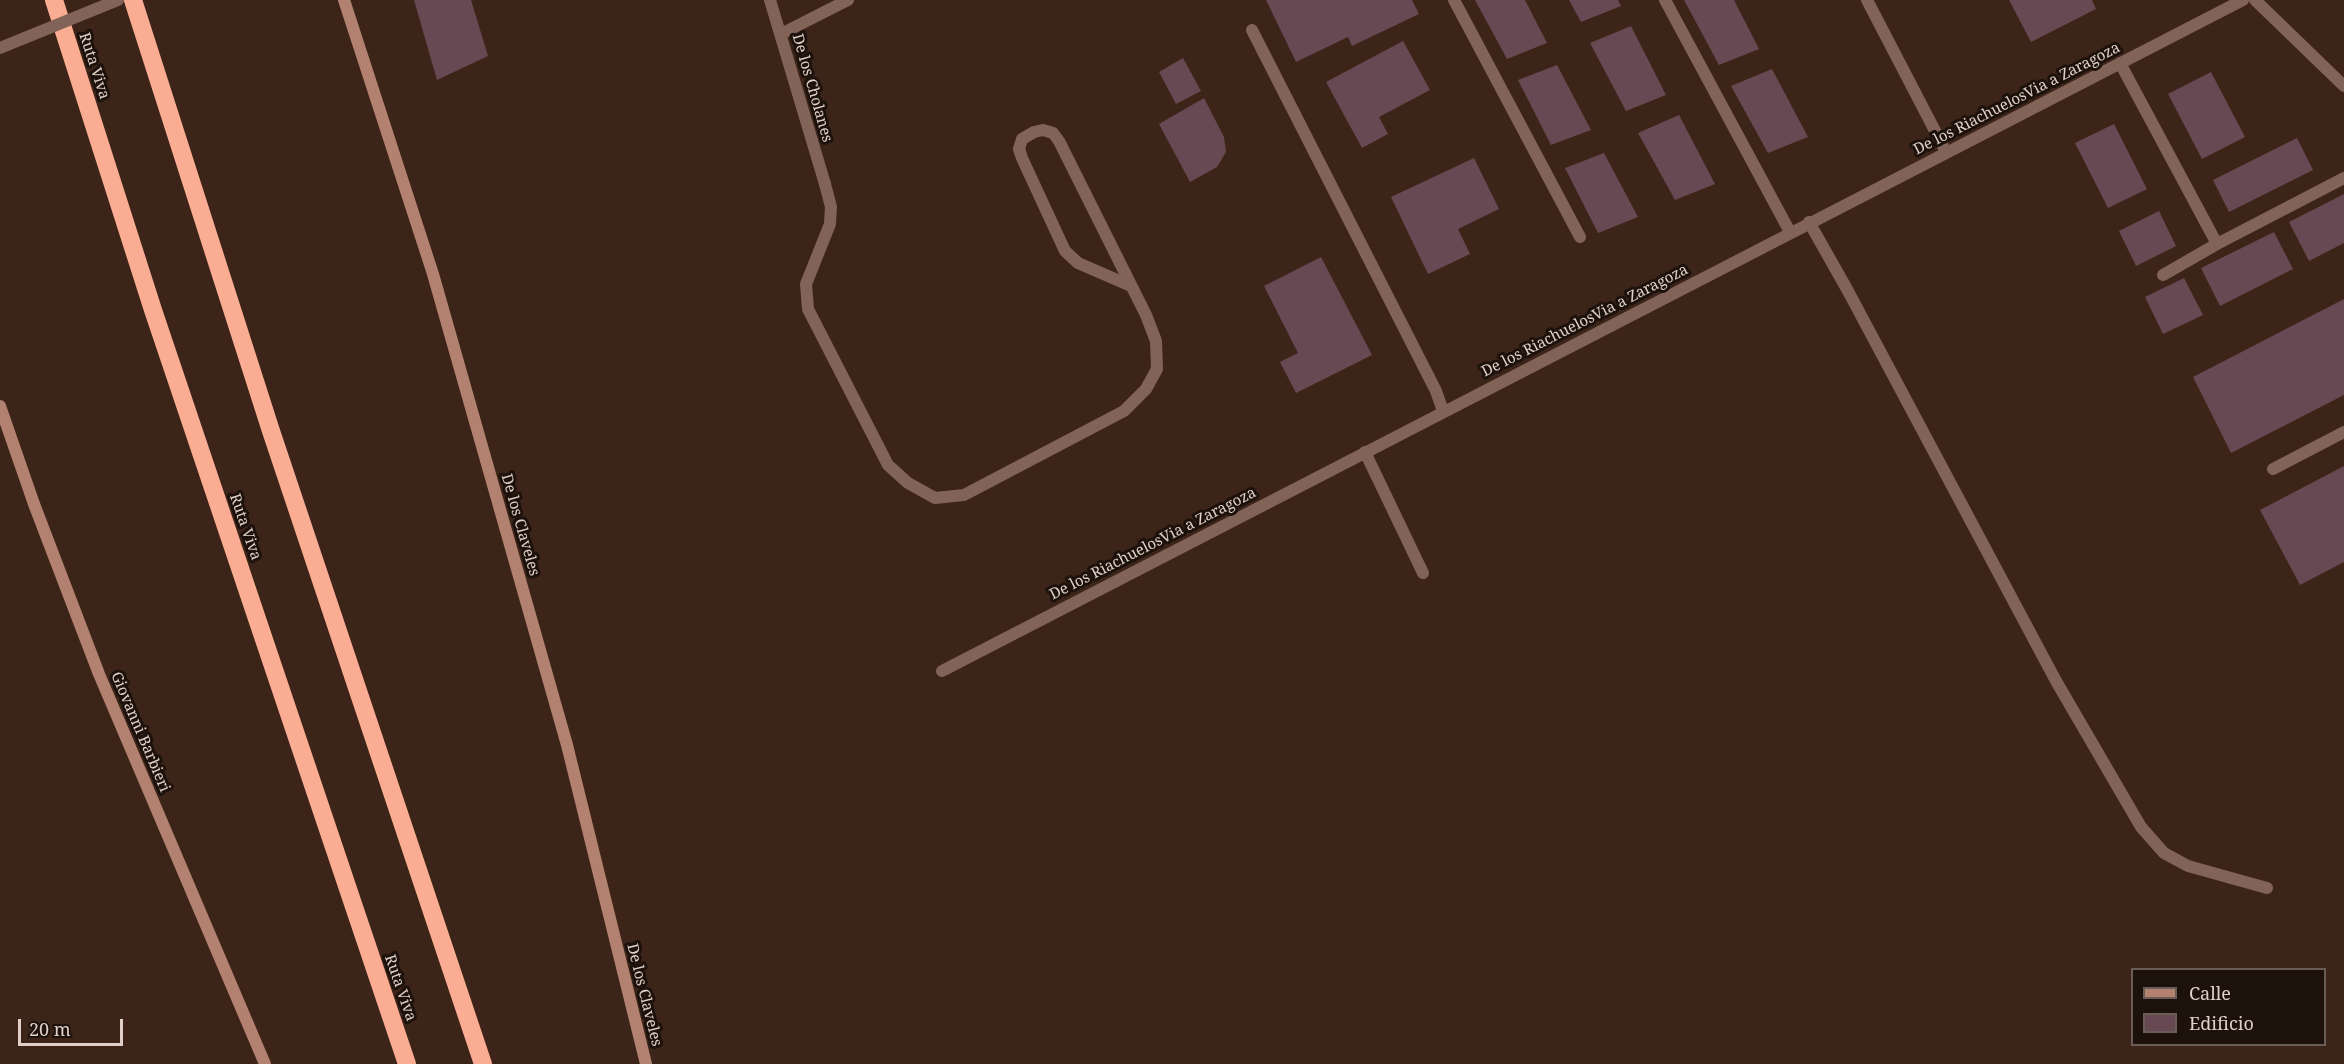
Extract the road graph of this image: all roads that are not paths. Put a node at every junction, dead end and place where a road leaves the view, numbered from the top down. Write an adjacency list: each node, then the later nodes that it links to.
1 (54, 0): 34 (highway, Ruta Viva)
2 (118, 0): 14 (street, bridge)
3 (133, 0): 35 (highway)
4 (344, 0): 36 (main road, De los Claveles)
5 (770, 0): 13 (street, De los Cholanes)
6 (848, 0): 13 (street)
7 (1454, 0): 21 (street)
8 (1665, 0): 20 (street)
9 (1867, 0): 17 (street)
10 (2243, 0): 15 (street, De los RiachuelosVia a Zaragoza)
11 (2255, 0): 16 (street)
12 (1252, 30): 26 (street)
13 (781, 34): 24 (street, De los Cholanes)
14 (0, 48)
15 (2120, 63): 17 (street, De los RiachuelosVia a Zaragoza); 22 (street)
16 (2344, 86)
17 (1946, 152): 19 (street, De los RiachuelosVia a Zaragoza)
18 (2344, 178): 22 (street)
19 (1809, 222): 20 (street, De los RiachuelosVia a Zaragoza); 32 (street)
20 (1790, 232): 26 (street, De los RiachuelosVia a Zaragoza)
21 (1580, 237)
22 (2217, 244): 23 (street)
23 (2163, 275)
24 (1131, 286): 24 (street, De los Cholanes)
25 (0, 406): 33 (main road, Giovanni Barbieri)
26 (1443, 411): 28 (street, De los RiachuelosVia a Zaragoza)
27 (2344, 432): 29 (street)
28 (1365, 452): 30 (street); 31 (street, De los RiachuelosVia a Zaragoza)
29 (2273, 469)
30 (1423, 573)
31 (942, 671)
32 (2267, 888)
33 (265, 1064)
34 (407, 1064)
35 (483, 1064)
36 (646, 1064)

